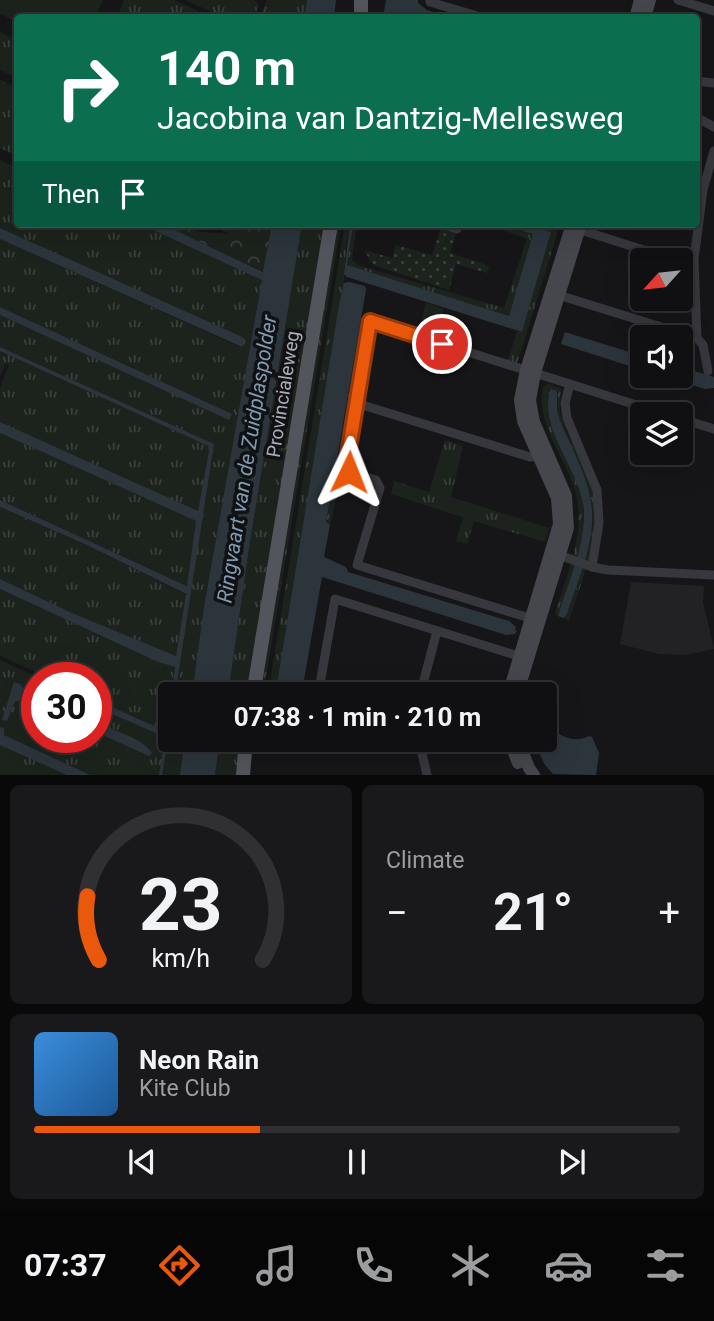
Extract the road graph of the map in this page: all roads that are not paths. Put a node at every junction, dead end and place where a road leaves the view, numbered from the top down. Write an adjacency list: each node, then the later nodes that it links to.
1 (678, 0): 3 (street)
2 (430, 1): 4 (street)
3 (714, 12)
4 (471, 14)
5 (714, 151): 6 (street)
6 (700, 189)
7 (330, 228): 29 (main road, Provincialeweg)
8 (572, 228): 13 (street)
9 (579, 228): 11 (street)
10 (696, 228): 12 (street)
11 (640, 248)
12 (693, 265): 14 (street)
13 (554, 294): 14 (street); 15 (street)
14 (697, 338): 16 (street)
15 (530, 371): 17 (street); 18 (street); 22 (street)
16 (708, 371)
17 (570, 384): 19 (street); 24 (street)
18 (356, 403): 22 (street); 26 (street)
19 (630, 403)
20 (693, 423): 21 (street)
21 (714, 429)
22 (544, 456): 23 (street)
23 (556, 554): 24 (street); 26 (street)
24 (592, 568): 25 (street)
25 (714, 575)
26 (535, 620): 28 (street)
27 (437, 631): 28 (street); 30 (street); 31 (street)
28 (524, 658): 32 (street); 33 (street)
29 (255, 682)
30 (320, 682)
31 (423, 682)
32 (514, 682)
33 (519, 682)
34 (245, 752): 38 (main road)
35 (422, 752): 39 (street)
36 (514, 752): 40 (street)
37 (522, 752): 41 (street)
38 (243, 775)
39 (427, 775)
40 (523, 775)
41 (534, 775)

